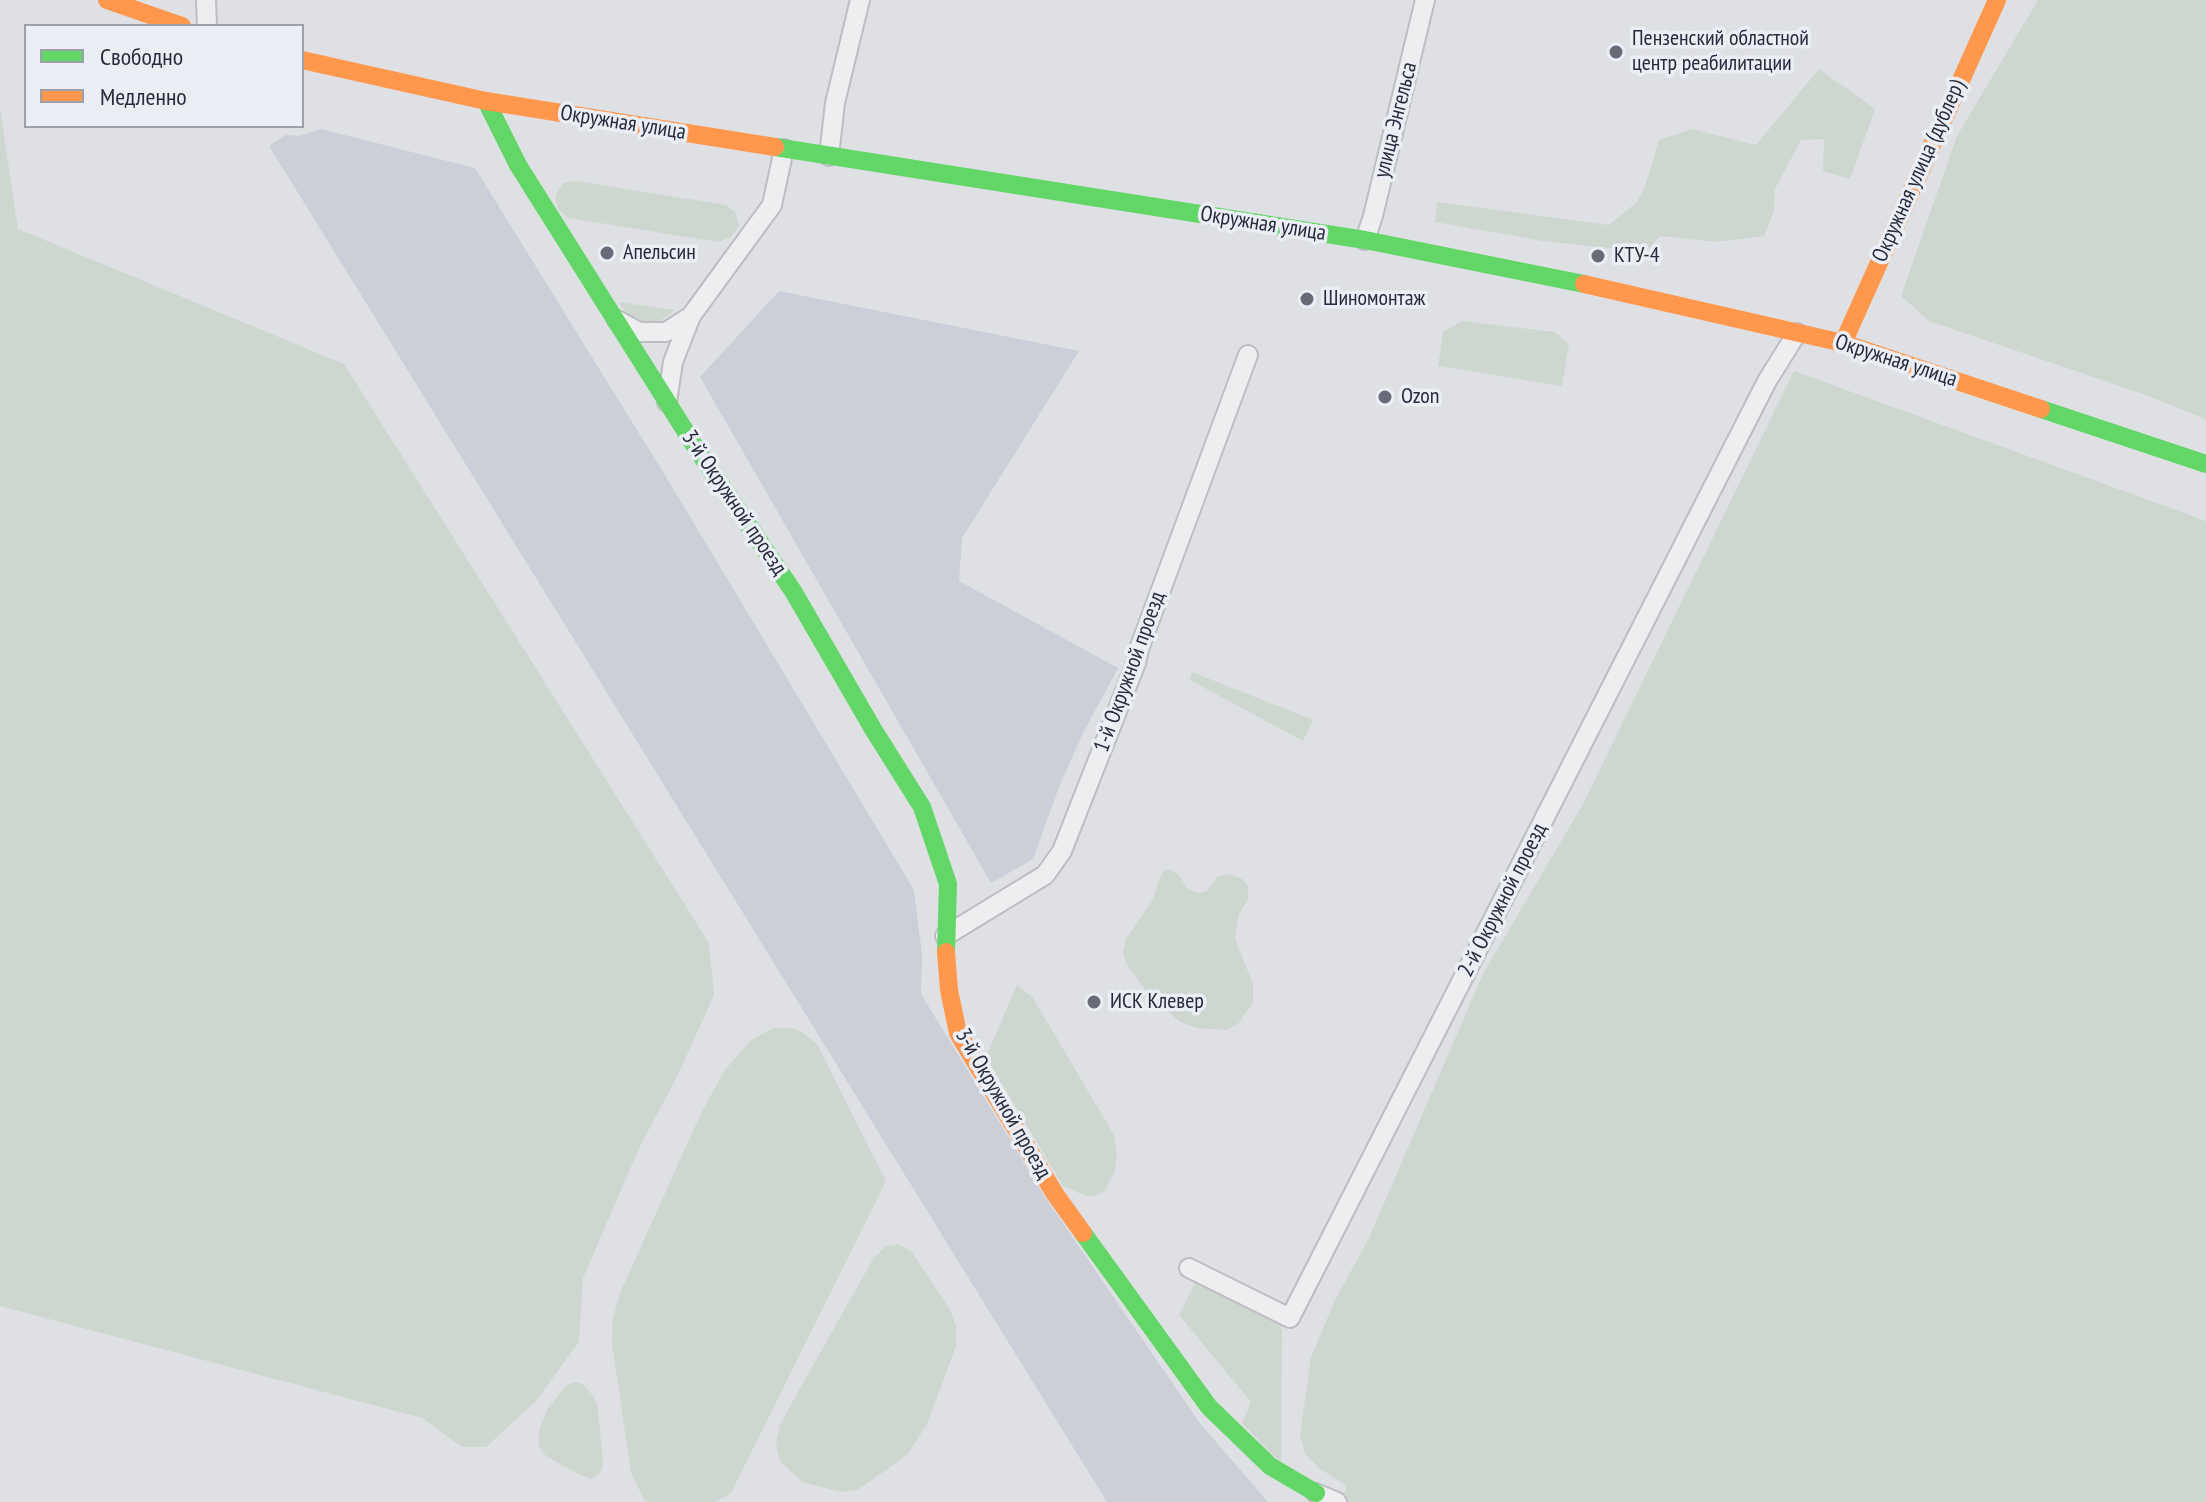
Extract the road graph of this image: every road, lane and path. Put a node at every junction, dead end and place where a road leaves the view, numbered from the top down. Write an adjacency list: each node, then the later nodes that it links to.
1 (107, 0): 6 (main road)
2 (206, 0): 7 (street)
3 (860, 0): 11 (street)
4 (1425, 0): 12 (street, улица Энгельса)
5 (1997, 0): 16 (main road, Окружная улица (дублер))
6 (176, 24)
7 (207, 24)
8 (304, 60): 9 (main road, Окружная улица)
9 (486, 101): 10 (main road, Окружная улица); 14 (main road, 3-й Окружной проезд)
10 (784, 149): 11 (main road, Окружная улица); 13 (street)
11 (829, 156): 12 (main road, Окружная улица)
12 (1365, 240): 15 (main road, Окружная улица)
13 (691, 316): 14 (street); 18 (street)
14 (614, 319): 18 (main road, 3-й Окружной проезд)
15 (1797, 333): 16 (main road, Окружная улица); 21 (street, 2-й Окружной проезд)
16 (1843, 343): 19 (main road, Окружная улица)
17 (1248, 355): 20 (street, 1-й Окружной проезд)
18 (667, 402): 20 (main road, 3-й Окружной проезд)
19 (2206, 464)
20 (945, 936): 22 (main road, 3-й Окружной проезд)
21 (1189, 1268)
22 (1316, 1493): 23 (street)
23 (1337, 1502)

